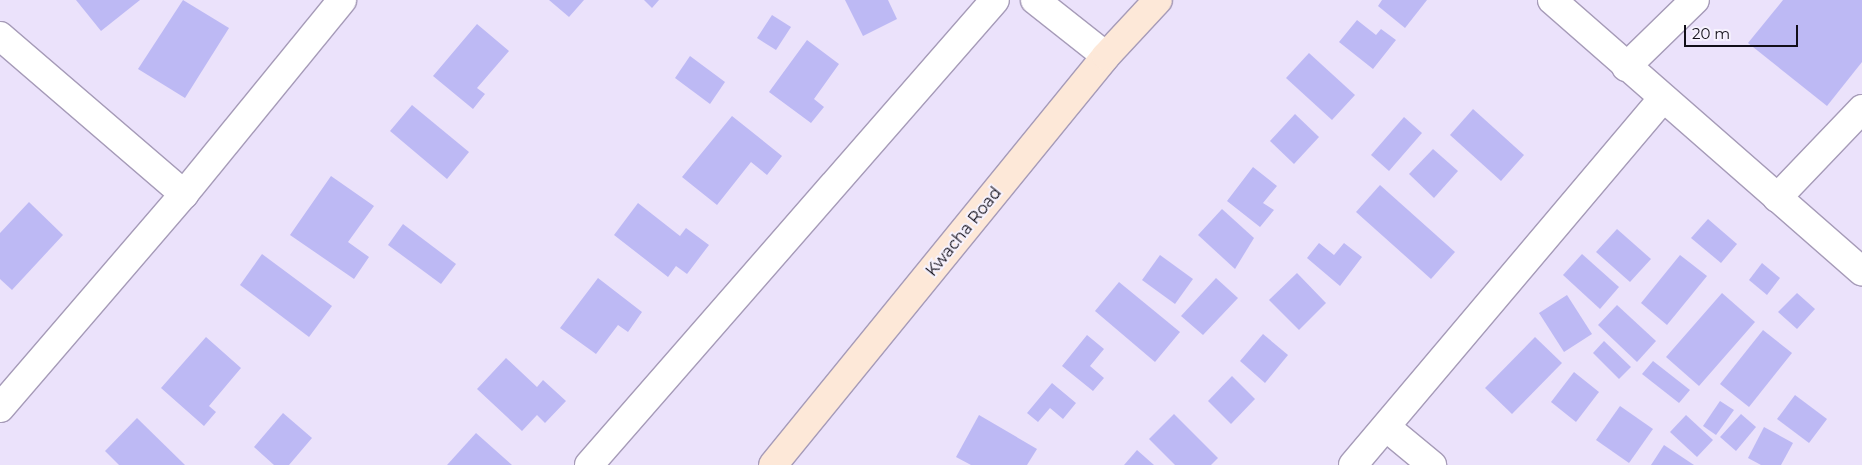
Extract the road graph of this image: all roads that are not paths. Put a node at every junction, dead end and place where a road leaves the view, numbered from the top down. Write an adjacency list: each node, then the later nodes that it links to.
1 (342, 0): 12 (street)
2 (995, 0): 17 (street)
3 (1035, 0): 8 (street)
4 (1158, 0): 8 (main road, Kwacha Road)
5 (1552, 0): 9 (street)
6 (1695, 0): 9 (street)
7 (0, 36): 12 (street)
8 (1106, 56): 18 (main road, Kwacha Road)
9 (1626, 67): 10 (street)
10 (1662, 99): 13 (street); 16 (street)
11 (1862, 109): 13 (street)
12 (184, 194): 15 (street)
13 (1777, 198): 14 (street)
14 (1862, 271)
15 (0, 408)
16 (1386, 427): 19 (street); 20 (street)
17 (589, 465)
18 (773, 465)
19 (1353, 465)
20 (1432, 465)

